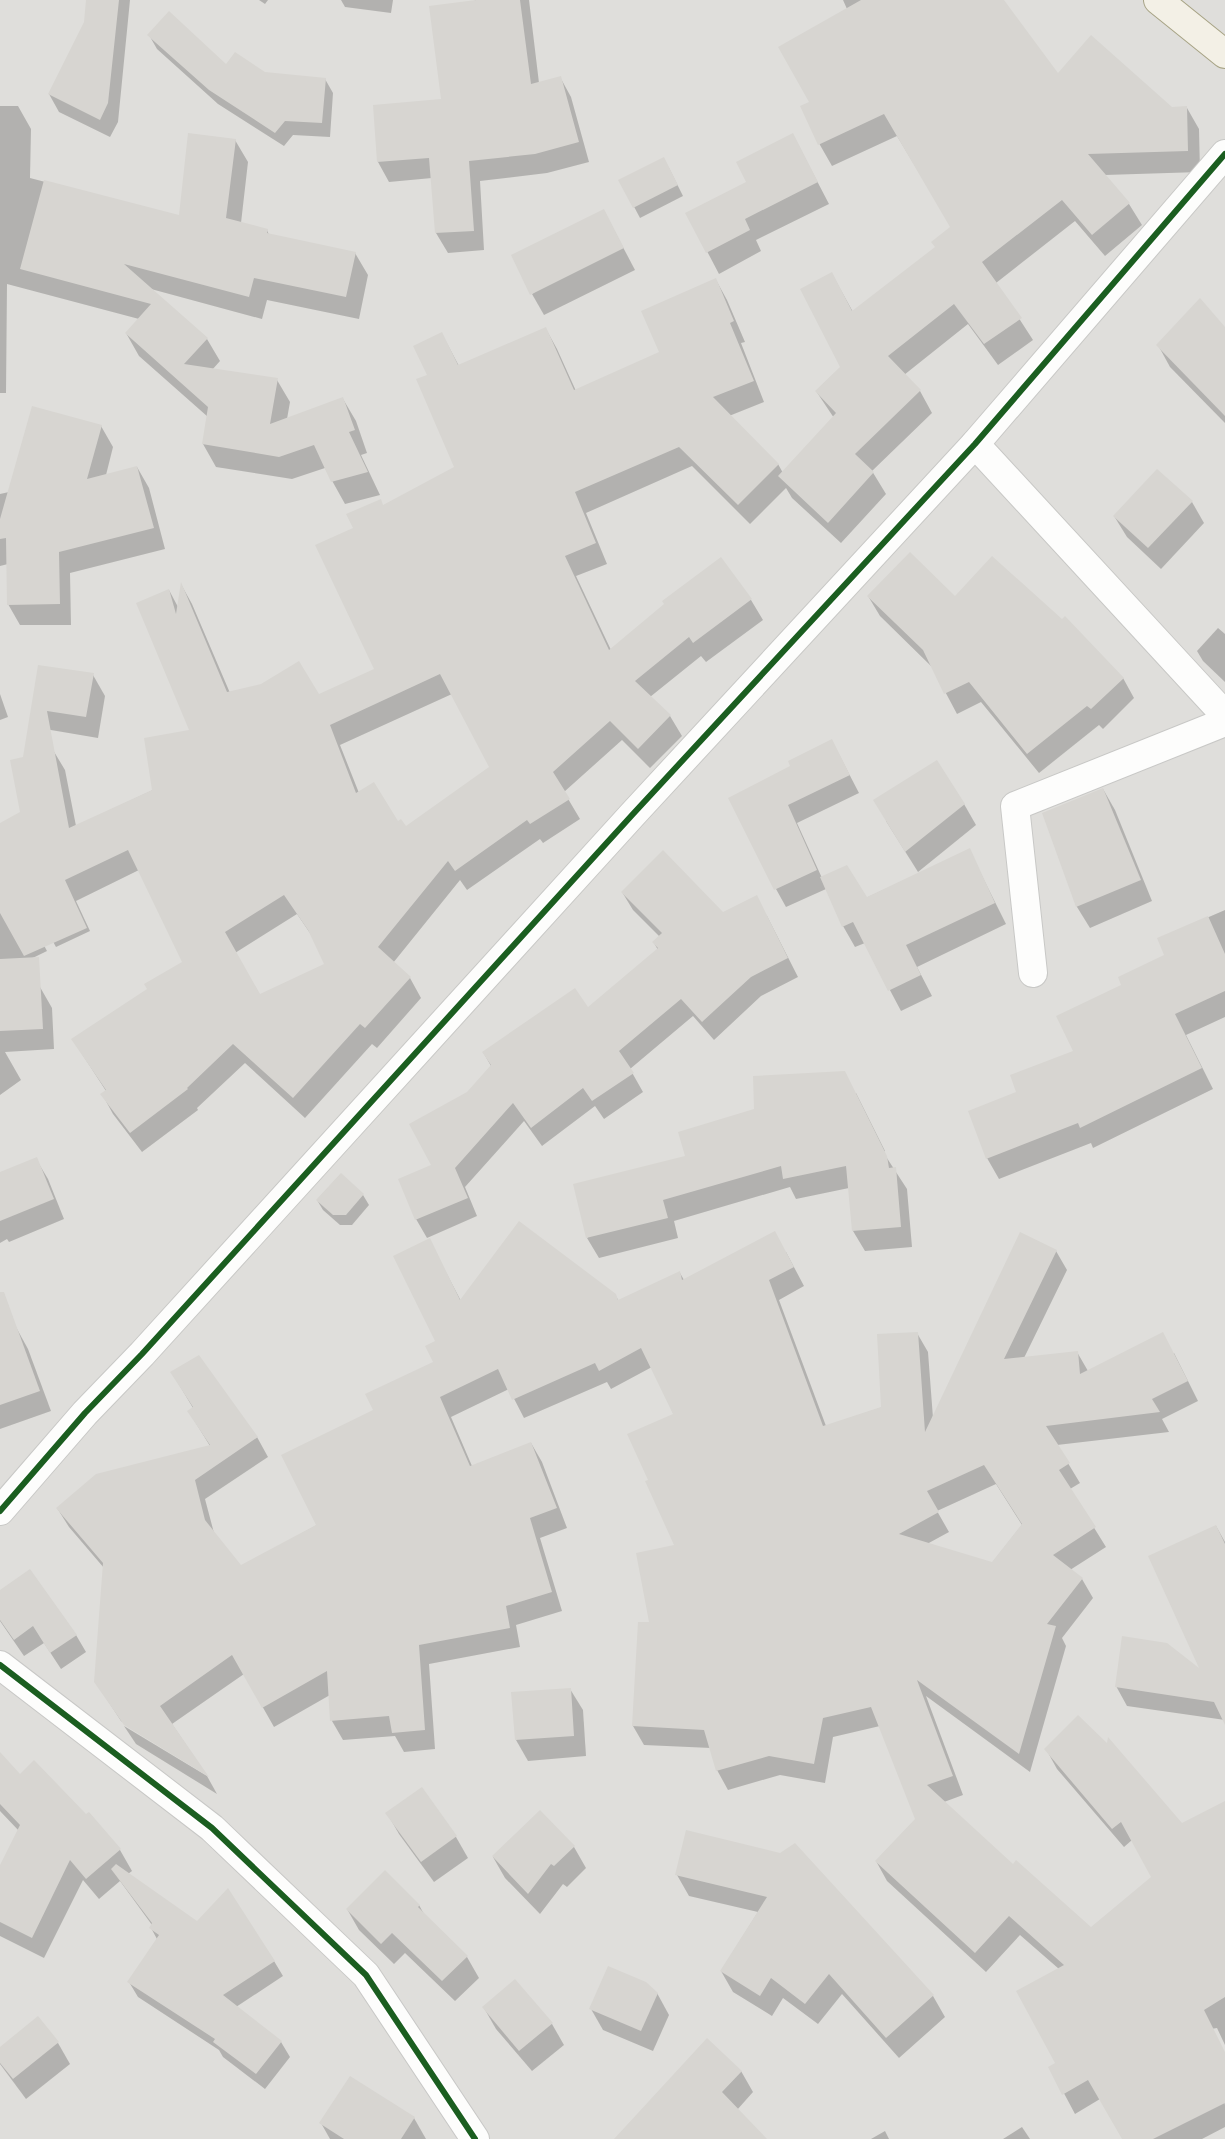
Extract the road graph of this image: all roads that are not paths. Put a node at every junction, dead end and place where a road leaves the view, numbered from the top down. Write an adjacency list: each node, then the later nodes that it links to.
1 (1158, 0): 2 (main road)
2 (1225, 54)
3 (1225, 154): 4 (street)
4 (975, 444): 5 (street); 8 (street)
5 (1225, 715)
6 (1225, 722): 7 (street)
7 (1032, 973)
8 (0, 1511)
9 (0, 1665): 10 (street)
10 (475, 2139)

